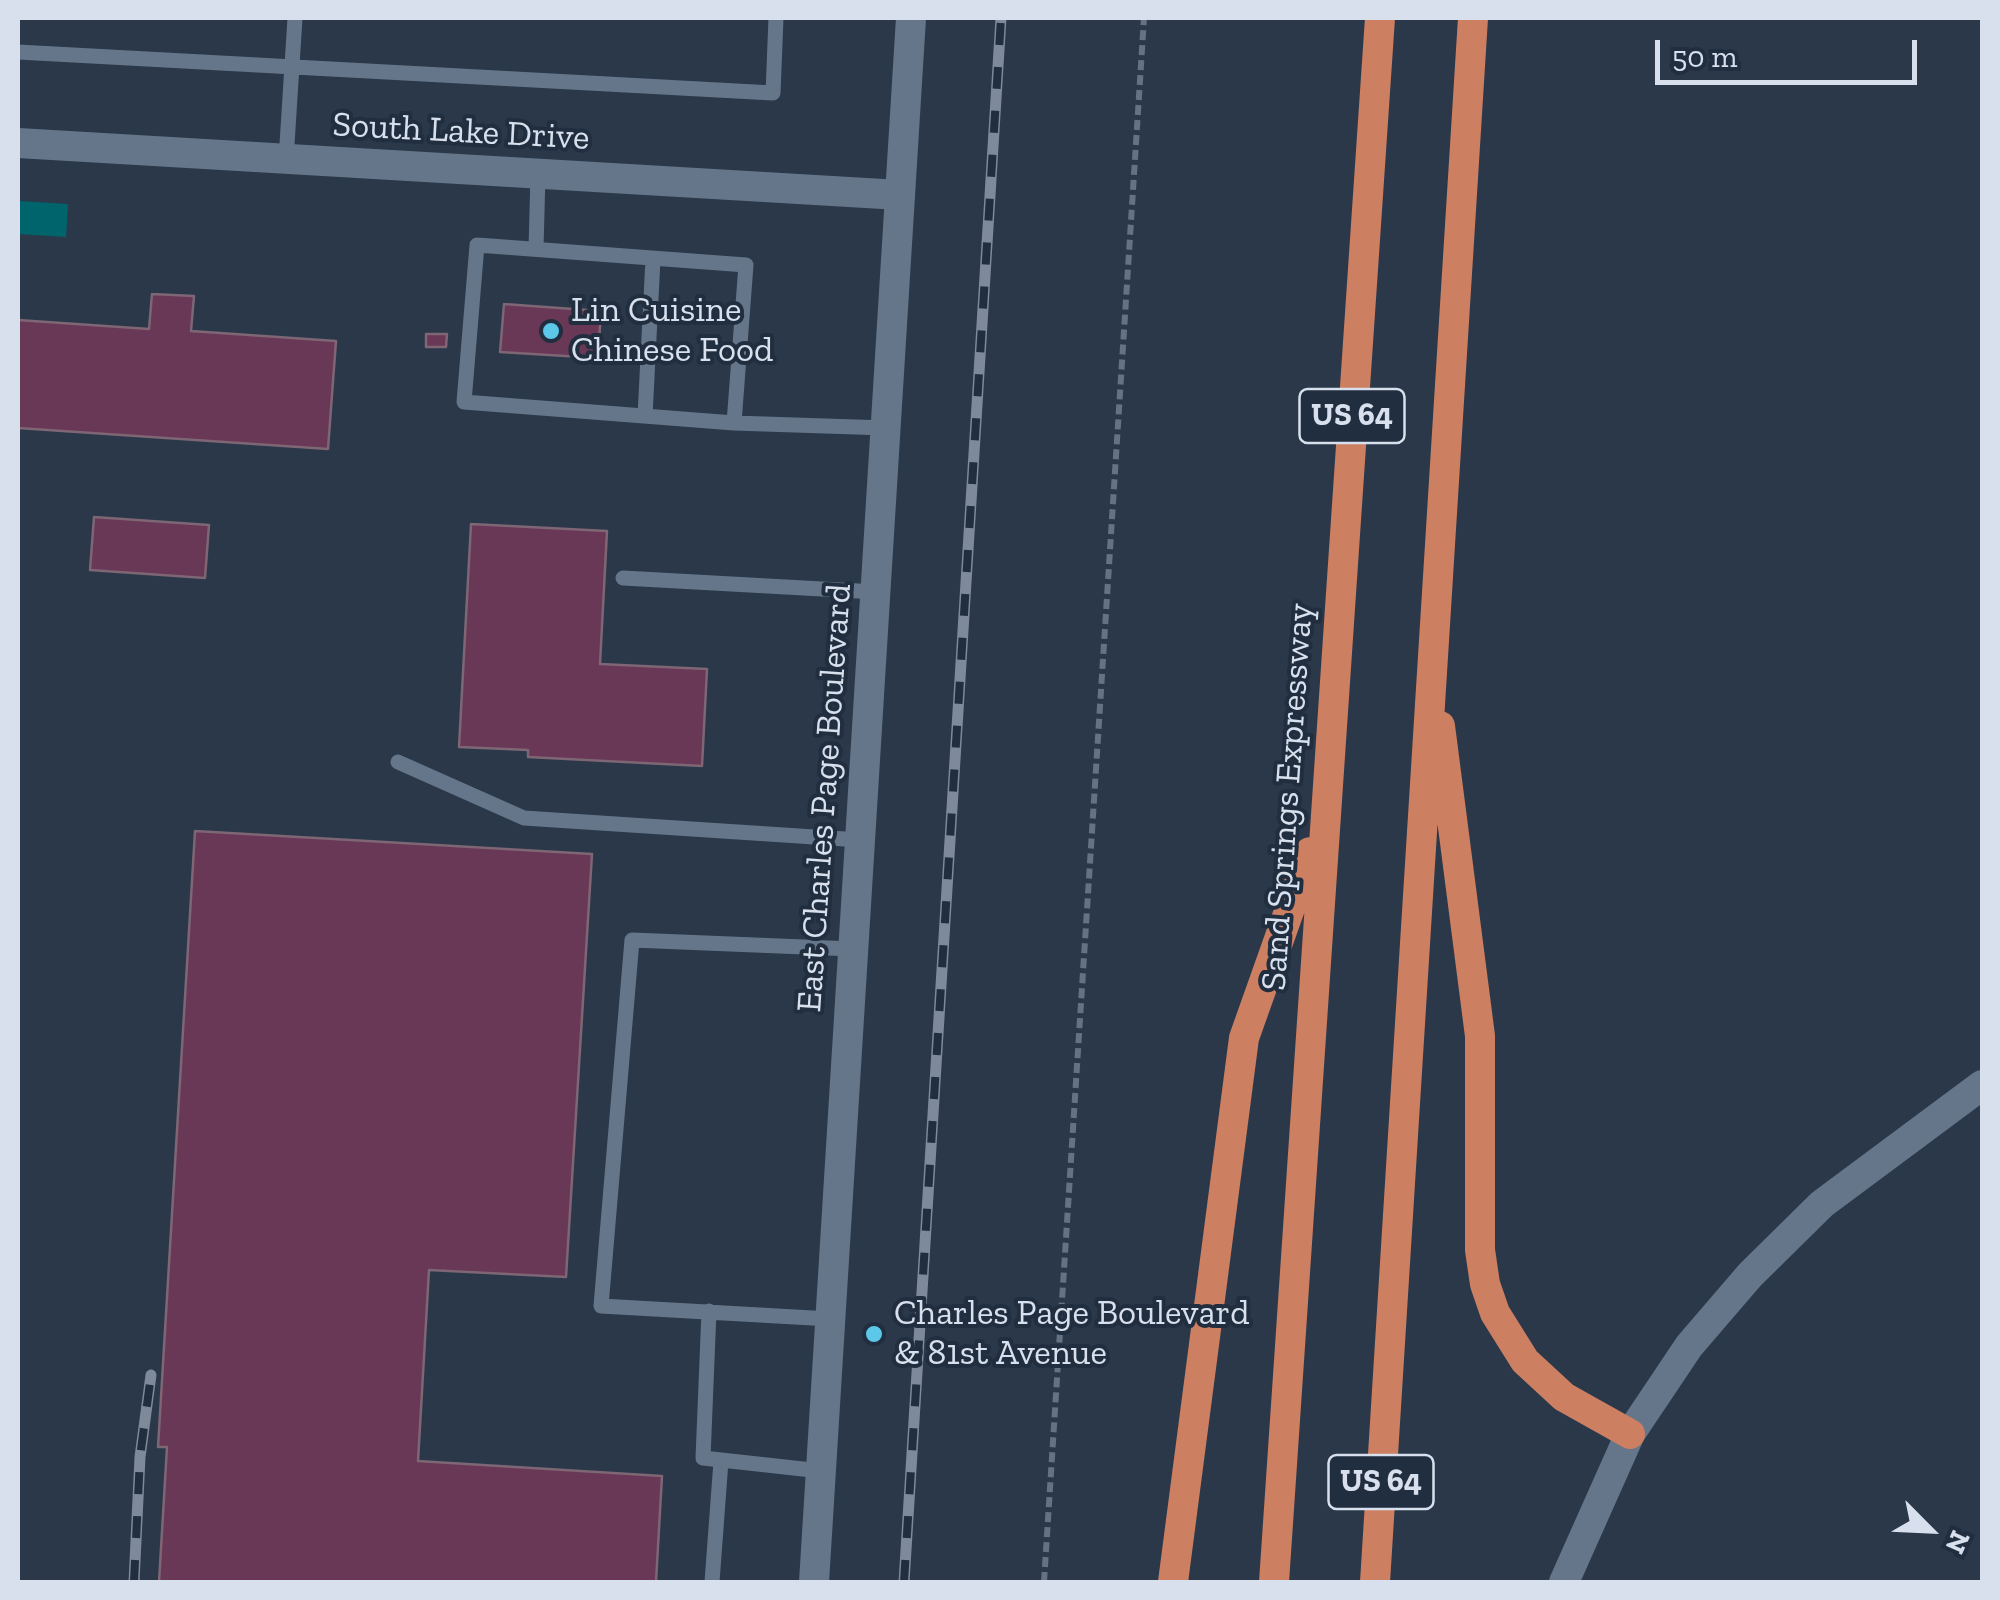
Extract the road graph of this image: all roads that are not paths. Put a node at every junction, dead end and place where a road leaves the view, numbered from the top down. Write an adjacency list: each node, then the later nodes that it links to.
1 (294, 18): 7 (lane)
2 (776, 18): 7 (lane)
3 (912, 18): 11 (main road, East Charles Page Boulevard)
4 (1380, 18): 21 (highway, Sand Springs Expressway / US 64)
5 (1473, 18): 19 (highway, US 64)
6 (18, 52): 7 (lane)
7 (291, 64): 9 (lane)
8 (18, 143): 9 (main road, South Lake Drive)
9 (286, 160): 10 (main road, South Lake Drive)
10 (538, 174): 11 (main road, South Lake Drive); 12 (lane)
11 (900, 195): 16 (main road, East Charles Page Boulevard)
12 (536, 250): 13 (lane); 14 (lane)
13 (653, 259): 14 (lane); 15 (lane)
14 (645, 416): 15 (lane)
15 (734, 423): 16 (lane)
16 (886, 428): 18 (main road, East Charles Page Boulevard)
17 (623, 578): 18 (lane)
18 (876, 592): 22 (main road, East Charles Page Boulevard)
19 (1430, 651): 27 (highway); 34 (highway, US 64)
20 (398, 762): 22 (lane)
21 (1324, 814): 32 (highway); 33 (highway, Sand Springs Expressway / US 64)
22 (860, 840): 23 (main road, East Charles Page Boulevard)
23 (853, 950): 25 (lane); 26 (main road, East Charles Page Boulevard)
24 (1982, 1085): 27 (main road)
25 (708, 1312): 26 (lane); 28 (lane)
26 (830, 1318): 29 (main road, East Charles Page Boulevard)
27 (1630, 1434): 35 (main road)
28 (722, 1461): 29 (lane); 30 (lane)
29 (820, 1470): 31 (main road, East Charles Page Boulevard)
30 (712, 1582)
31 (814, 1582)
32 (1173, 1582)
33 (1274, 1582)
34 (1376, 1582)
35 (1564, 1582)

